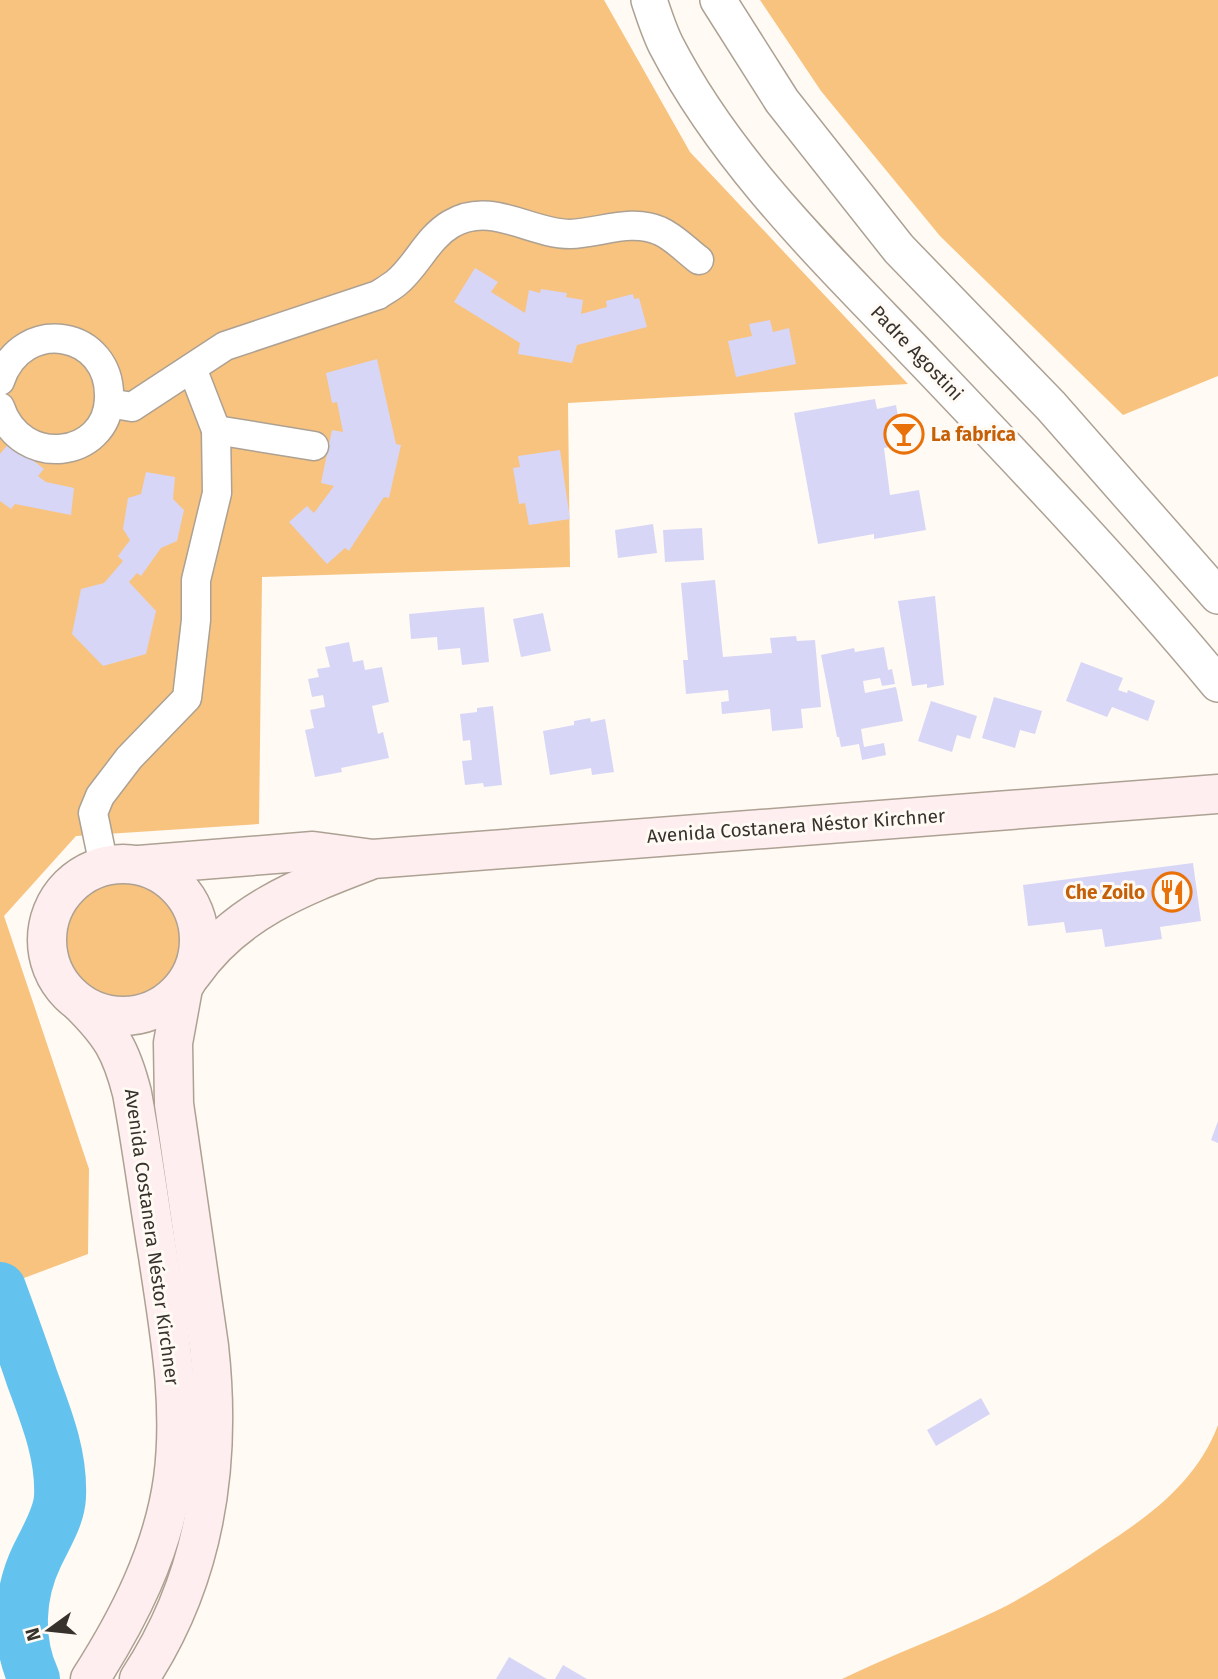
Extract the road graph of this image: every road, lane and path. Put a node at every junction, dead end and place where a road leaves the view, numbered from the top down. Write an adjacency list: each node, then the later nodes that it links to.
1 (649, 0): 11 (street, Padre Agostini)
2 (718, 0): 10 (street)
3 (699, 260): 4 (street)
4 (192, 368): 6 (street); 8 (street)
5 (0, 381): 6 (street)
6 (109, 403): 7 (street)
7 (0, 407)
8 (216, 430): 9 (street); 14 (street)
9 (314, 446)
10 (1218, 596)
11 (1218, 684)
12 (1218, 794): 13 (main road, Avenida Costanera Néstor Kirchner)
13 (373, 859): 14 (main road, Avenida Costanera Néstor Kirchner); 15 (main road, Avenida Costanera Néstor Kirchner)
14 (121, 865): 15 (main road, Avenida Costanera Néstor Kirchner); 16 (main road, Avenida Costanera Néstor Kirchner)
15 (187, 981): 16 (main road, Avenida Costanera Néstor Kirchner); 18 (main road, Avenida Costanera Néstor Kirchner)
16 (80, 1003): 17 (main road, Avenida Costanera Néstor Kirchner)
17 (90, 1679)
18 (139, 1679)

